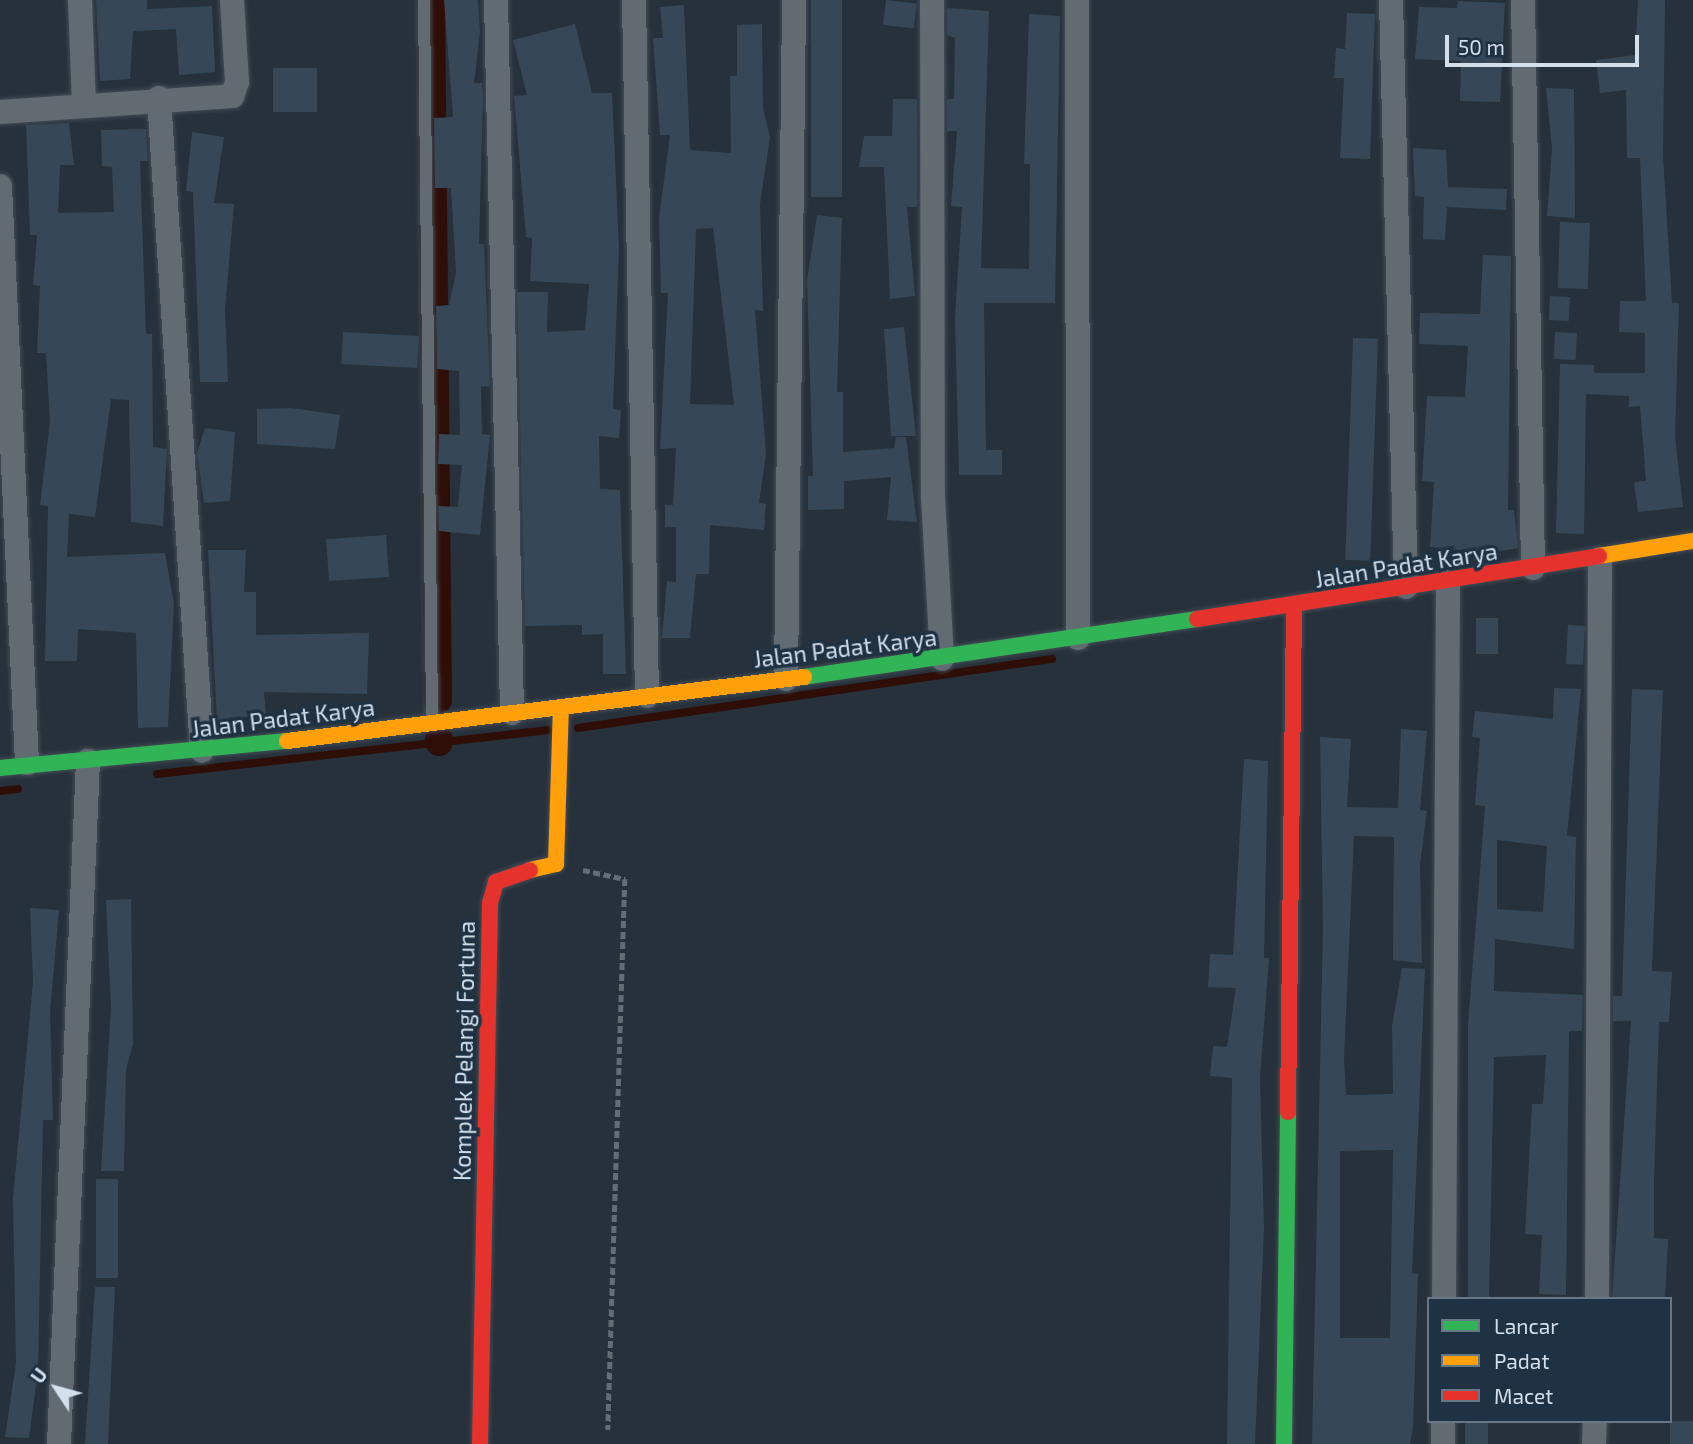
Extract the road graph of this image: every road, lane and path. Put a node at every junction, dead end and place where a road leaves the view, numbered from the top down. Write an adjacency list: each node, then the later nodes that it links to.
1 (80, 0): 12 (street)
2 (232, 0): 11 (street)
3 (424, 0): 27 (lane)
4 (496, 0): 26 (street)
5 (634, 0): 24 (street)
6 (794, 0): 23 (street)
7 (932, 0): 22 (street)
8 (1077, 0): 21 (street)
9 (1391, 0): 19 (street)
10 (1523, 0): 17 (street)
11 (159, 99): 12 (street); 28 (street)
12 (84, 102): 13 (street)
13 (0, 112)
14 (0, 186): 30 (street)
15 (1693, 541): 16 (street, Jalan Padat Karya)
16 (1600, 559): 17 (street, Jalan Padat Karya); 34 (street)
17 (1533, 568): 18 (street, Jalan Padat Karya)
18 (1448, 582): 19 (street, Jalan Padat Karya); 33 (street)
19 (1406, 587): 20 (street, Jalan Padat Karya)
20 (1294, 605): 21 (street, Jalan Padat Karya); 40 (street)
21 (1078, 638): 22 (street, Jalan Padat Karya)
22 (942, 659): 23 (street, Jalan Padat Karya)
23 (786, 679): 24 (street, Jalan Padat Karya)
24 (647, 696): 25 (street, Jalan Padat Karya)
25 (561, 707): 26 (street, Jalan Padat Karya); 32 (street)
26 (512, 713): 27 (street, Jalan Padat Karya)
27 (432, 723): 28 (street, Jalan Padat Karya)
28 (202, 751): 29 (street, Jalan Padat Karya)
29 (89, 761): 30 (street, Jalan Padat Karya); 38 (street)
30 (27, 763): 31 (street, Jalan Padat Karya)
31 (0, 768)
32 (555, 864): 37 (path); 39 (street, Komplek Pelangi Fortuna)
33 (1444, 1297)
34 (1597, 1297)
35 (1443, 1423): 41 (street)
36 (1595, 1423): 42 (street)
37 (608, 1430)
38 (59, 1444)
39 (480, 1444)
40 (1284, 1444)
41 (1443, 1444)
42 (1594, 1444)

